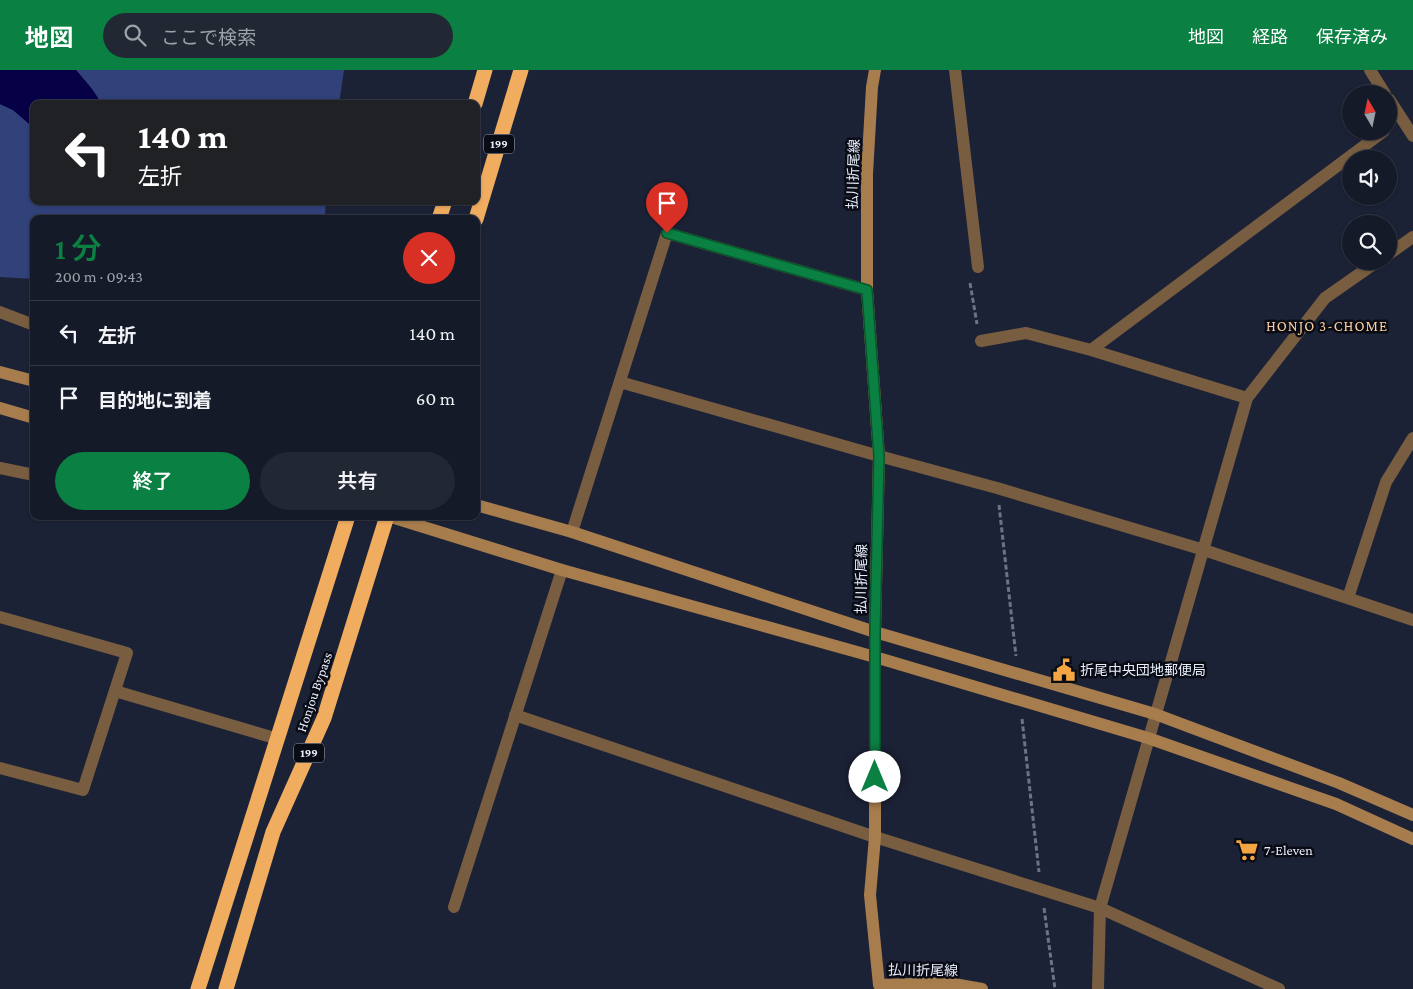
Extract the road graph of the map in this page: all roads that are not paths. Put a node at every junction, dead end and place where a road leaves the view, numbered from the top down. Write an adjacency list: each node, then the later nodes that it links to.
1 (485, 70): 7 (highway)
2 (521, 70): 13 (highway, 199)
3 (875, 70): 18 (street, 払川折尾線)
4 (955, 70): 16 (street)
5 (1370, 70): 6 (street)
6 (1379, 85)
7 (476, 100)
8 (1398, 113): 9 (street)
9 (1401, 118): 10 (street); 11 (street)
10 (1398, 120)
11 (1413, 136)
12 (1372, 140): 22 (street)
13 (477, 215)
14 (1413, 237): 15 (street)
15 (1397, 248)
16 (978, 267)
17 (1365, 270): 26 (street)
18 (867, 290): 25 (street); 30 (street, 払川折尾線)
19 (0, 312): 20 (street)
20 (30, 323)
21 (981, 341): 22 (street)
22 (1091, 350): 26 (street)
23 (0, 372): 24 (street)
24 (30, 380)
25 (620, 382): 30 (street); 37 (street)
26 (1247, 398): 38 (street)
27 (0, 408): 28 (street)
28 (30, 417)
29 (1413, 438): 40 (street)
30 (879, 456): 38 (street); 43 (street, 払川折尾線)
31 (0, 468): 32 (street)
32 (30, 474)
33 (480, 506): 37 (street)
34 (347, 520): 49 (highway, Honjou Bypass / 199)
35 (387, 520): 58 (highway, Honjou Bypass / 199)
36 (401, 520): 39 (street)
37 (572, 532): 43 (street)
38 (1204, 550): 40 (street); 46 (street)
39 (562, 570): 44 (street); 47 (street)
40 (1348, 598): 42 (street)
41 (0, 617): 45 (street)
42 (1413, 620)
43 (875, 632): 44 (street, 払川折尾線); 46 (street)
44 (875, 657): 48 (street); 52 (street, 払川折尾線)
45 (114, 691): 49 (street); 50 (street)
46 (1155, 714): 48 (street); 51 (street)
47 (515, 715): 52 (street); 54 (street)
48 (1148, 738): 53 (street); 55 (street)
49 (278, 739): 57 (highway, Honjou Bypass / 199)
50 (0, 768)
51 (1413, 815)
52 (875, 837): 55 (street); 56 (street, 払川折尾線)
53 (1413, 839)
54 (454, 907)
55 (1100, 908): 60 (street); 61 (street)
56 (878, 987): 59 (street, 払川折尾線)
57 (198, 989)
58 (226, 989)
59 (982, 989)
60 (1098, 989)
61 (1279, 989)

